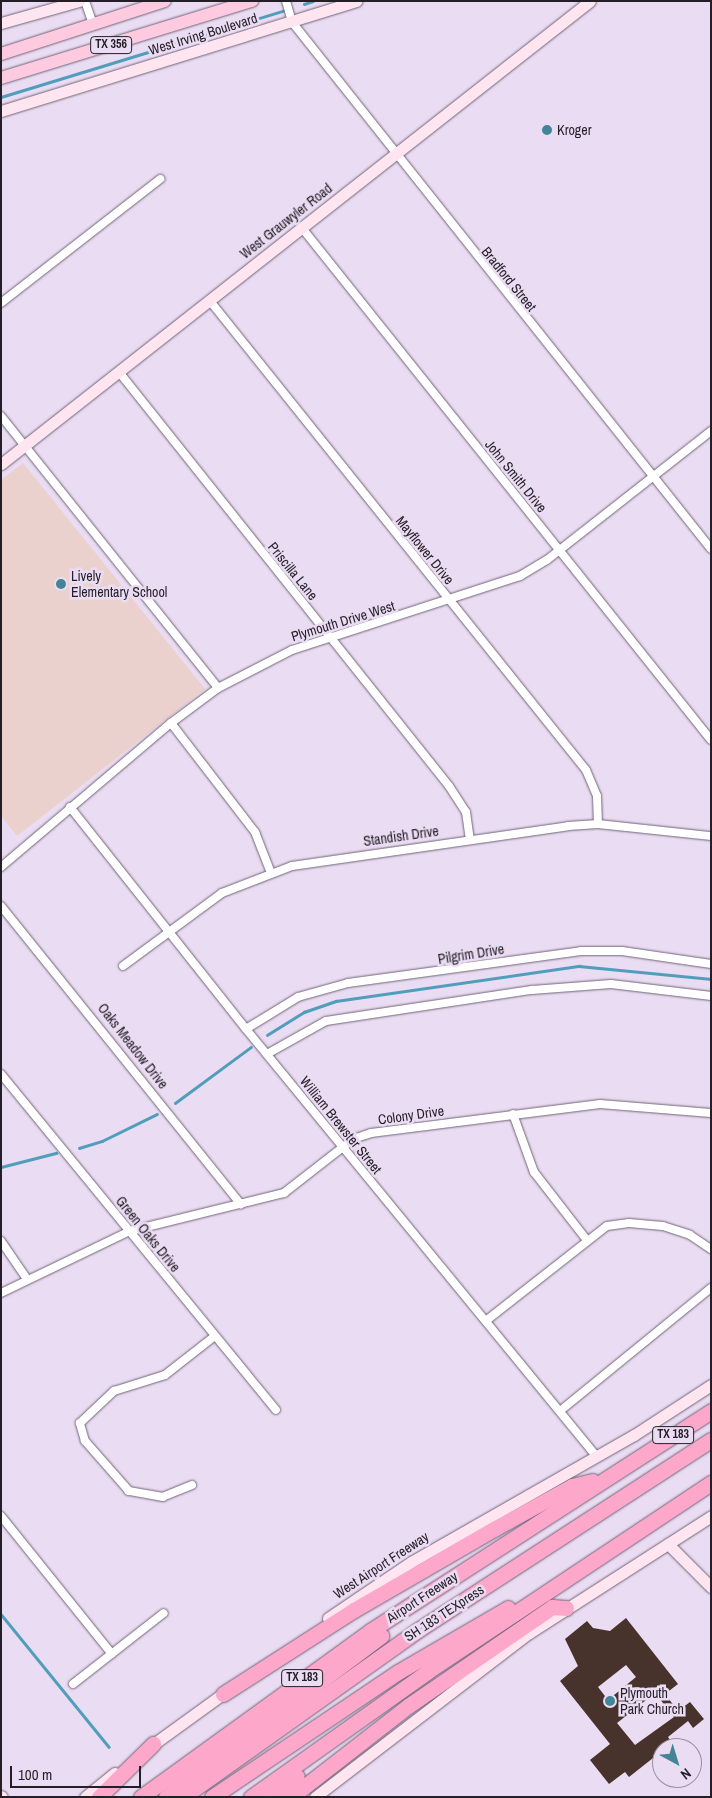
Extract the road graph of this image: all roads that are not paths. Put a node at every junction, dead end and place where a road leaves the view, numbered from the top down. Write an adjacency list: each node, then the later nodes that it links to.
1 (79, 1): 9 (main road)
2 (85, 1): 10 (street)
3 (165, 1): 10 (main road, TX 356)
4 (252, 1): 12 (main road, West Irving Boulevard / TX 356)
5 (286, 1): 8 (street)
6 (356, 1): 8 (main road, West Irving Boulevard)
7 (590, 1): 14 (main road, West Grauwyler Road)
8 (292, 22): 13 (main road, West Irving Boulevard); 14 (street, Bradford Street)
9 (1, 23)
10 (92, 24): 11 (main road, TX 356)
11 (1, 54)
12 (1, 78)
13 (1, 111)
14 (395, 154): 16 (main road, West Grauwyler Road); 24 (street, Bradford Street)
15 (160, 179): 18 (street)
16 (302, 228): 17 (main road, West Grauwyler Road); 26 (street, John Smith Drive)
17 (210, 301): 19 (main road, West Grauwyler Road); 27 (street, Mayflower Drive)
18 (1, 304)
19 (119, 372): 22 (main road, West Grauwyler Road); 28 (street, Priscilla Lane)
20 (1, 416): 22 (street)
21 (711, 431): 24 (street, Plymouth Drive West)
22 (25, 446): 23 (main road, West Grauwyler Road); 29 (street)
23 (1, 464)
24 (651, 477): 25 (street, Bradford Street); 26 (street, Plymouth Drive West)
25 (711, 549)
26 (559, 551): 27 (street, Plymouth Drive West); 31 (street, John Smith Drive)
27 (450, 601): 28 (street, Plymouth Drive West); 33 (street, Mayflower Drive)
28 (331, 638): 29 (street, Plymouth Drive West); 35 (street, Priscilla Lane)
29 (218, 688): 30 (street, Plymouth Drive West)
30 (171, 723): 32 (street, Plymouth Drive West); 37 (street)
31 (711, 740)
32 (70, 807): 36 (street, Plymouth Drive West); 39 (street, William Brewster Street)
33 (598, 824): 34 (street, Standish Drive); 35 (street, Standish Drive)
34 (711, 836)
35 (470, 839): 37 (street, Standish Drive)
36 (1, 867)
37 (271, 873): 39 (street, Standish Drive)
38 (1, 906): 49 (street, Oaks Meadow Drive)
39 (167, 930): 41 (street, Standish Drive); 43 (street, William Brewster Street)
40 (711, 964): 43 (street, Pilgrim Drive)
41 (123, 966)
42 (711, 996): 44 (street)
43 (246, 1029): 44 (street, William Brewster Street)
44 (266, 1054): 48 (street, William Brewster Street)
45 (1, 1074): 50 (street, Green Oaks Drive)
46 (711, 1113): 47 (street, Colony Drive)
47 (513, 1114): 48 (street, Colony Drive); 51 (street)
48 (343, 1147): 49 (street, Colony Drive); 57 (street, William Brewster Street)
49 (241, 1205): 50 (street, Colony Drive)
50 (130, 1231): 54 (street, Colony Drive); 58 (street, Green Oaks Drive)
51 (586, 1239): 53 (street); 57 (street)
52 (1, 1241): 54 (street)
53 (711, 1249)
54 (27, 1279): 56 (street, Colony Drive)
55 (711, 1288): 61 (street)
56 (1, 1293)
57 (487, 1320): 61 (street, William Brewster Street)
58 (215, 1336): 60 (street, Green Oaks Drive); 68 (street)
59 (711, 1385): 65 (main road, West Airport Freeway)
60 (276, 1410)
61 (560, 1411): 65 (street, William Brewster Street)
62 (711, 1411): 66 (highway, Airport Freeway / TX 183)
63 (711, 1440): 86 (highway, SH 183 TEXpress)
64 (711, 1449): 87 (highway, SH 183 TEXpress)
65 (597, 1457): 79 (main road, West Airport Freeway)
66 (606, 1477): 72 (highway, Airport Freeway / TX 183); 79 (highway)
67 (711, 1483): 73 (highway)
68 (192, 1485)
69 (1, 1516): 77 (street)
70 (711, 1516): 71 (main road)
71 (668, 1544): 74 (main road); 75 (main road)
72 (468, 1567): 84 (highway, Airport Freeway / TX 183); 85 (highway)
73 (556, 1585): 80 (highway); 88 (highway)
74 (711, 1587)
75 (566, 1608): 91 (highway); 92 (main road)
76 (164, 1613): 77 (street)
77 (112, 1654): 78 (street)
78 (73, 1684)
79 (223, 1694): 81 (main road, West Airport Freeway)
80 (346, 1730): 89 (highway); 90 (highway)
81 (153, 1744): 82 (main road, West Airport Freeway); 83 (highway)
82 (85, 1797)
83 (98, 1797)
84 (141, 1797)
85 (166, 1797)
86 (183, 1797)
87 (197, 1797)
88 (212, 1797)
89 (251, 1797)
90 (271, 1797)
91 (291, 1797)
92 (315, 1797)

